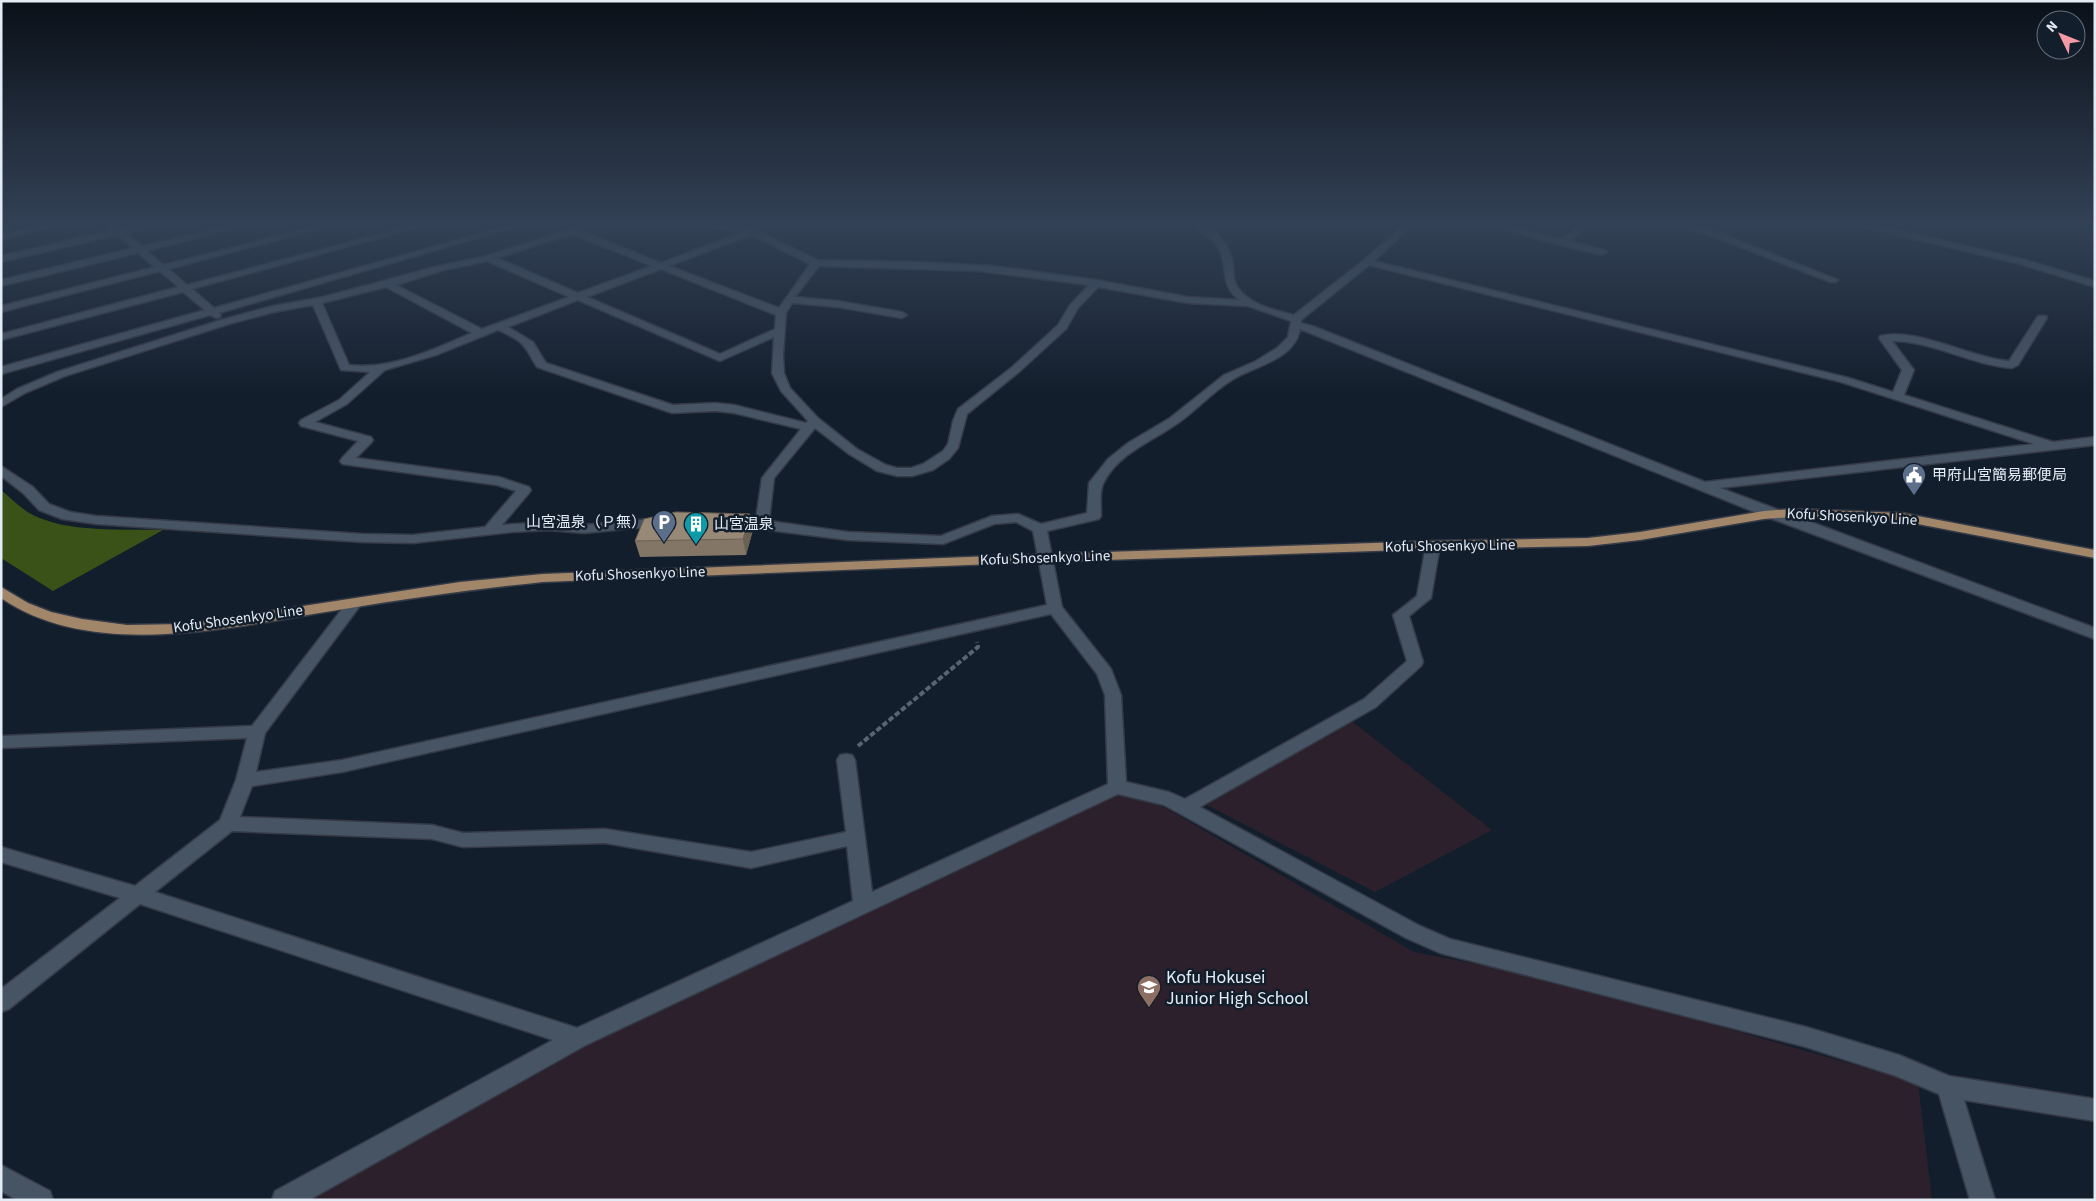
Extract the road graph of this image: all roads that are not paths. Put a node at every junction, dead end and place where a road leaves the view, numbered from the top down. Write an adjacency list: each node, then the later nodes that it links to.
1 (111, 281): 21 (street)
2 (177, 281): 16 (street)
3 (211, 281): 16 (street)
4 (318, 281): 22 (street)
5 (397, 281): 15 (street)
6 (542, 281): 17 (street)
7 (617, 281): 17 (street)
8 (700, 281): 23 (street)
9 (803, 281): 18 (street)
10 (1081, 281): 14 (street)
11 (1231, 281): 20 (street)
12 (1344, 281): 27 (street)
13 (1443, 281): 34 (street)
14 (1096, 283): 20 (street); 36 (street)
15 (387, 284): 19 (street); 30 (street)
16 (185, 288): 22 (street); 31 (street)
17 (577, 296): 28 (street); 29 (street)
18 (789, 300): 23 (street); 24 (street)
19 (316, 301): 26 (street); 32 (street)
20 (1251, 303): 27 (street)
21 (1, 309)
22 (211, 311): 26 (street); 33 (street)
23 (781, 313): 29 (street)
24 (902, 315)
25 (2042, 318): 34 (street)
26 (225, 322): 35 (street)
27 (1295, 322): 40 (street); 45 (street)
28 (498, 326): 30 (street); 36 (street)
29 (779, 331): 36 (street)
30 (481, 333): 32 (street)
31 (1, 337)
32 (382, 367): 46 (street)
33 (1, 371)
34 (1897, 397): 38 (street)
35 (1, 404)
36 (812, 424): 44 (street)
37 (2095, 441): 38 (street)
38 (2052, 446): 40 (street)
39 (1, 470): 46 (street)
40 (1705, 486): 41 (street)
41 (1772, 514): 47 (main road, Kofu Shosenkyo Line); 48 (main road, Kofu Shosenkyo Line); 53 (street)
42 (677, 520): 46 (street)
43 (714, 521): 44 (street)
44 (762, 524): 45 (street)
45 (1039, 529): 49 (street)
46 (490, 530)
47 (1433, 545): 49 (main road, Kofu Shosenkyo Line); 59 (street)
48 (2095, 554)
49 (1046, 558): 51 (main road, Kofu Shosenkyo Line); 52 (street)
50 (1, 591): 51 (main road, Kofu Shosenkyo Line)
51 (354, 602): 54 (street)
52 (1055, 608): 57 (street); 58 (street)
53 (2095, 634)
54 (257, 732): 55 (street); 57 (street)
55 (1, 742)
56 (846, 760): 61 (street)
57 (245, 780): 60 (street)
58 (1117, 787): 59 (street); 64 (street)
59 (1184, 808): 67 (street)
60 (228, 824): 61 (street); 63 (street)
61 (856, 838): 64 (street)
62 (1, 854): 63 (street)
63 (138, 895): 65 (street); 66 (street)
64 (864, 904): 66 (street)
65 (1, 1002)
66 (578, 1038): 71 (street)
67 (1948, 1087): 68 (street); 72 (street)
68 (2095, 1110)
69 (1, 1176): 70 (street)
70 (41, 1200)
71 (284, 1200)
72 (1983, 1200)

